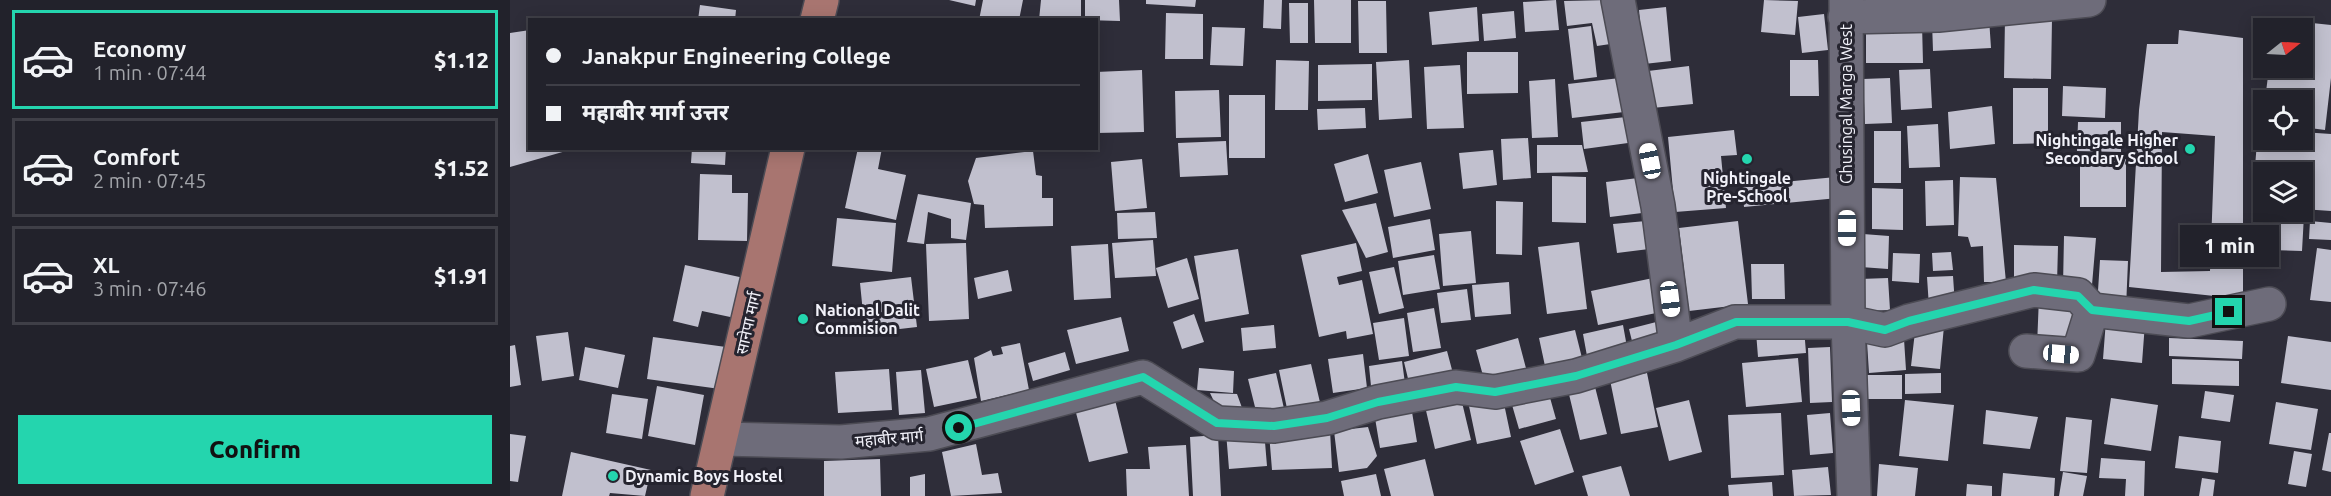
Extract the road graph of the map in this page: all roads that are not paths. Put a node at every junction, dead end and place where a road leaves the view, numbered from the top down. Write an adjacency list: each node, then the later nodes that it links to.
1 (822, 0): 5 (main road)
2 (1618, 0): 10 (street)
3 (2090, 0): 4 (street)
4 (1845, 8): 9 (street, Ghusingal Marga West)
5 (818, 18)
6 (788, 150): 12 (main road, सानेपा मार्ग)
7 (2269, 304): 8 (street)
8 (2092, 310): 9 (street, महाबीर मार्ग); 11 (street)
9 (1848, 322): 10 (street, महाबीर मार्ग); 14 (street, Ghusingal Marga West)
10 (1676, 345): 12 (street, महाबीर मार्ग)
11 (2026, 351)
12 (722, 439): 13 (main road, सानेपा मार्ग)
13 (707, 496)
14 (1854, 496)

